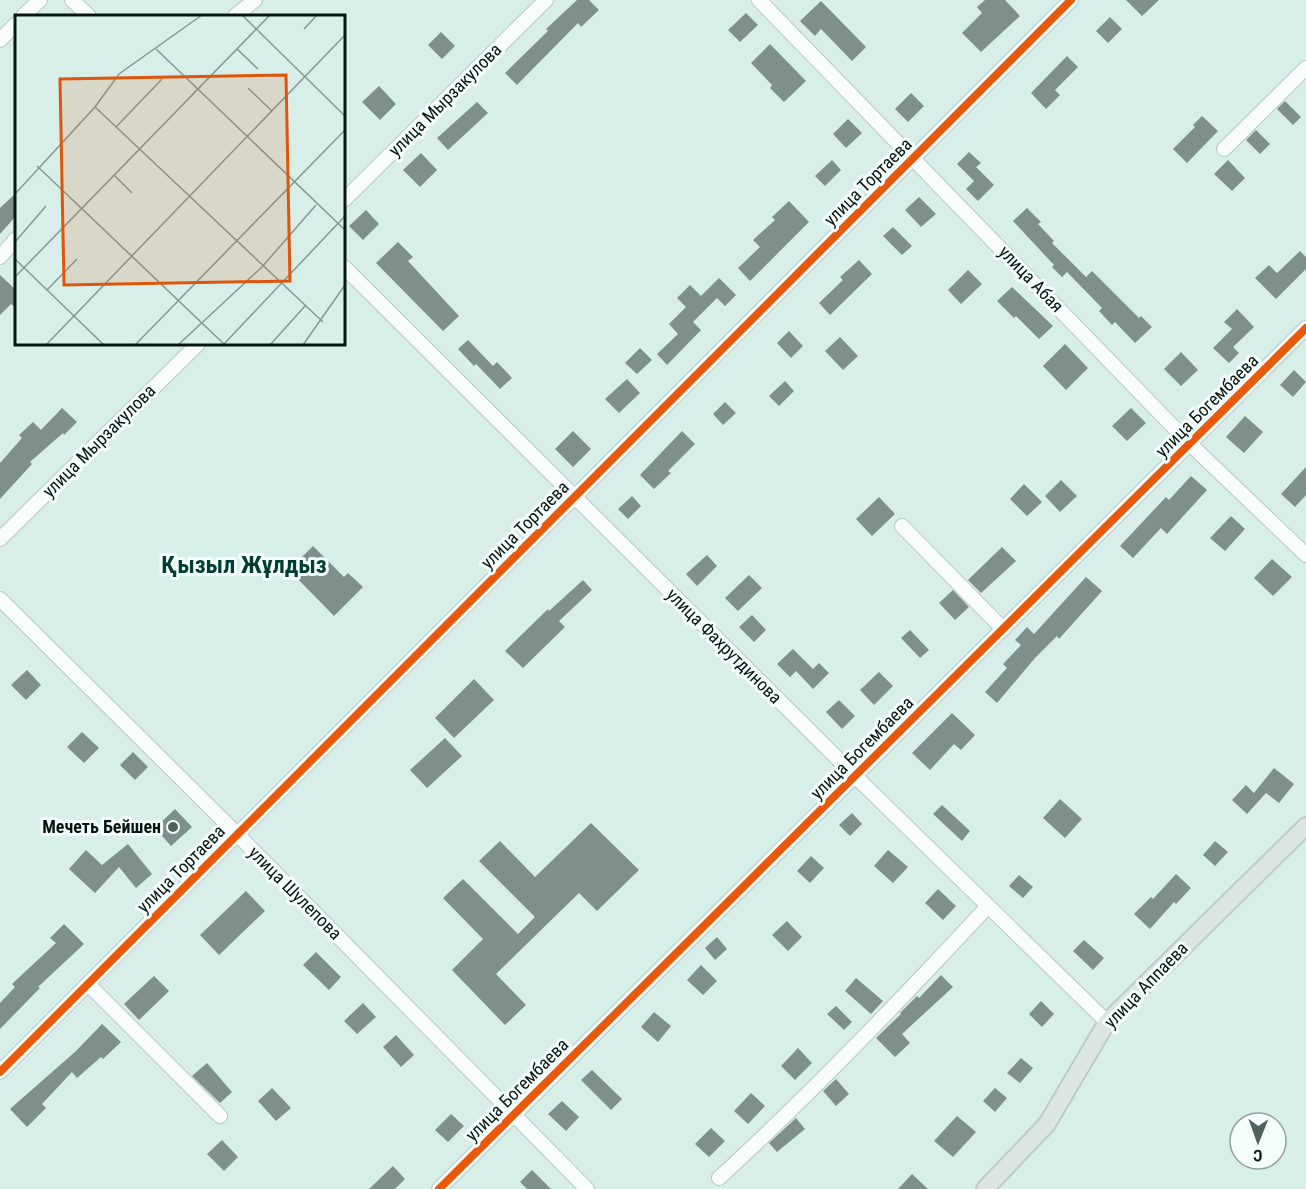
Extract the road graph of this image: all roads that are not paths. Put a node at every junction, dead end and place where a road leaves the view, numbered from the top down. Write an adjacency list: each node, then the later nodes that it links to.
1 (40, 0): 7 (street)
2 (72, 0): 8 (street)
3 (255, 0): 9 (street)
4 (546, 0): 15 (street, улица Мырзакулова)
5 (759, 0): 14 (street, улица Абая)
6 (1071, 0): 14 (street, улица Тортаева)
7 (24, 15)
8 (88, 15)
9 (236, 15)
10 (15, 25): 11 (street)
11 (0, 40)
12 (1306, 68): 13 (street)
13 (1224, 148)
14 (914, 158): 21 (street, улица Абая); 22 (street, улица Тортаева)
15 (345, 199)
16 (15, 240): 17 (street)
17 (0, 257)
18 (345, 268): 22 (street, улица Фахрутдинова)
19 (1306, 328): 21 (street, улица Богембаева)
20 (197, 345): 24 (street, улица Мырзакулова)
21 (1190, 444): 25 (street, улица Абая); 27 (street, улица Богембаева)
22 (574, 497): 28 (street, улица Фахрутдинова); 30 (street, улица Тортаева)
23 (902, 526): 27 (street)
24 (0, 539)
25 (1306, 555)
26 (0, 600): 30 (street, улица Шулепова)
27 (1003, 629): 28 (street, улица Богембаева)
28 (855, 776): 31 (street, улица Фахрутдинова); 35 (street, улица Богембаева)
29 (1306, 826): 33 (main road, улица Аппаева)
30 (237, 834): 32 (street, улица Тортаева); 35 (street, улица Шулепова)
31 (988, 906): 33 (street, улица Фахрутдинова); 37 (street)
32 (88, 984): 34 (street, улица Тортаева); 36 (street)
33 (1107, 1022): 40 (main road, улица Аппаева)
34 (0, 1072)
35 (514, 1114): 38 (street, улица Богембаева); 39 (street, улица Шулепова)
36 (220, 1116)
37 (719, 1178)
38 (439, 1189)
39 (587, 1189)
40 (985, 1189)

